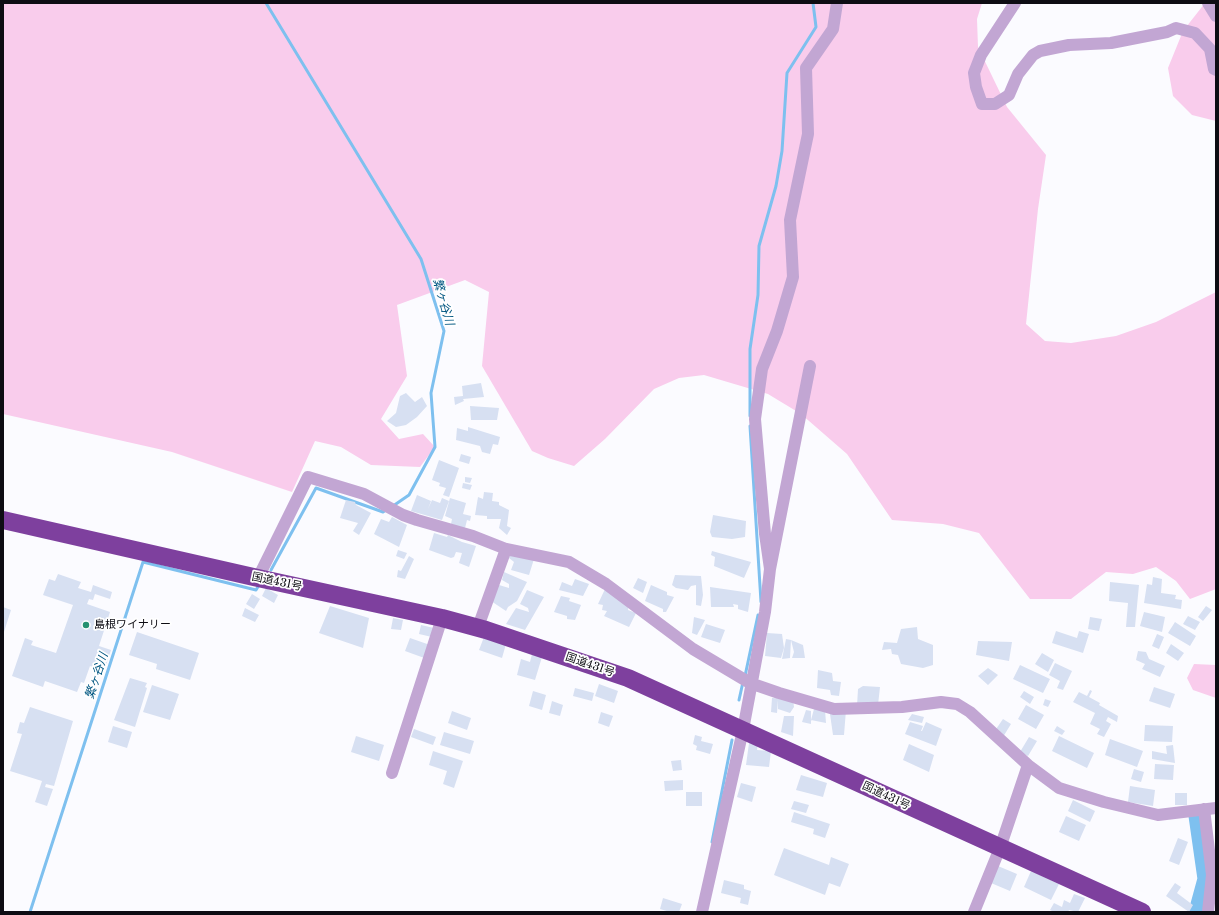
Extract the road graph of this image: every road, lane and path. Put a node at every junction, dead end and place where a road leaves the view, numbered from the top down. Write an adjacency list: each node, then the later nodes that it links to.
1 (837, 3): 9 (street)
2 (1015, 3): 5 (street)
3 (1208, 3): 4 (street)
4 (1216, 16)
5 (1216, 70)
6 (810, 366): 9 (street)
7 (3, 520): 10 (highway, 国道431号)
8 (506, 549): 10 (street); 12 (street); 13 (street)
9 (770, 569): 13 (street)
10 (258, 578): 11 (highway, 国道431号)
11 (442, 618): 12 (highway, 国道431号); 16 (street)
12 (478, 627): 14 (highway, 国道431号)
13 (750, 683): 14 (street); 15 (street)
14 (743, 730): 18 (highway, 国道431号); 19 (street)
15 (1028, 765): 17 (street); 18 (street)
16 (392, 773)
17 (1210, 809): 22 (street)
18 (1000, 848): 20 (street); 21 (highway, 国道431号)
19 (702, 912)
20 (974, 912)
21 (1142, 912)
22 (1208, 912)

